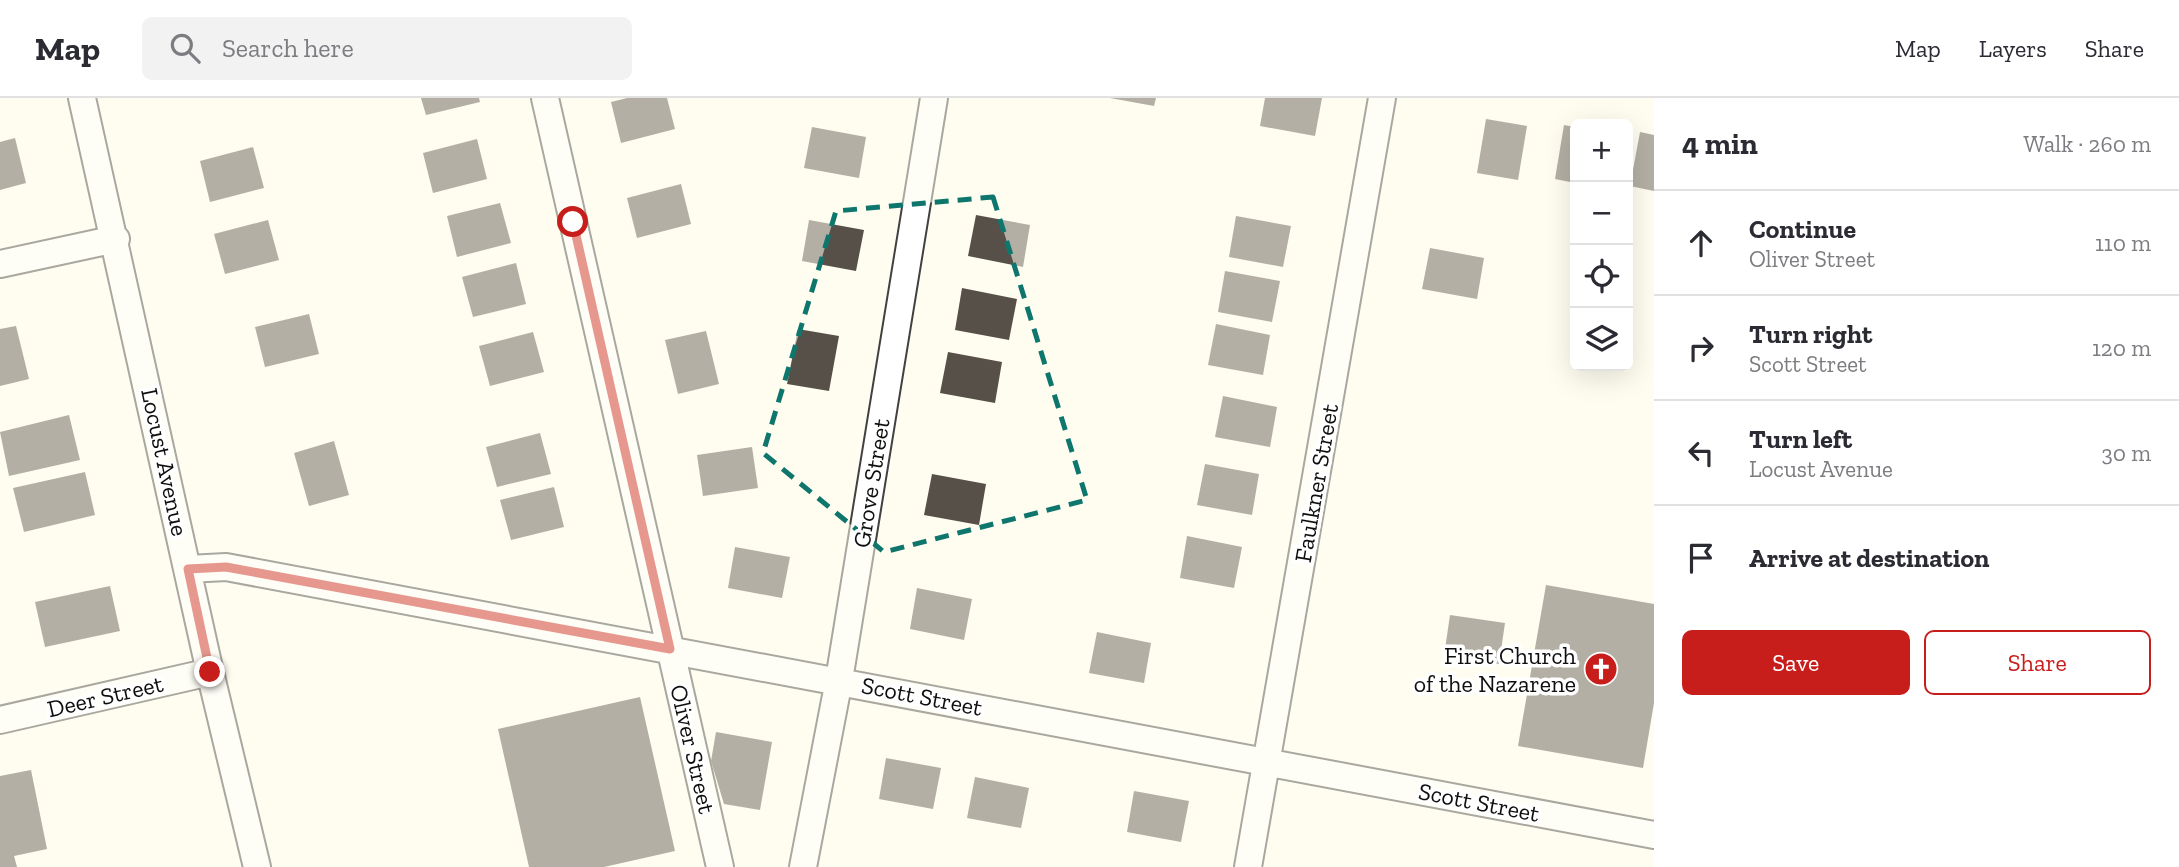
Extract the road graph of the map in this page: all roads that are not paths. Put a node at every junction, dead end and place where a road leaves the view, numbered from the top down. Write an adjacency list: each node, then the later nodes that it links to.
1 (82, 98): 5 (street, Locust Avenue)
2 (545, 98): 8 (street, Oliver Street)
3 (934, 98): 10 (street, Grove Street)
4 (1382, 98): 12 (street, Faulkner Street)
5 (116, 239): 6 (street); 7 (street, Locust Avenue)
6 (0, 264)
7 (188, 569): 8 (street, Scott Street); 9 (street, Locust Avenue)
8 (670, 649): 10 (street, Scott Street); 15 (street, Oliver Street)
9 (210, 672): 11 (street, Deer Street); 14 (street, Locust Avenue)
10 (839, 680): 12 (street, Scott Street); 16 (street, Grove Street)
11 (0, 720)
12 (1267, 762): 13 (street, Scott Street); 17 (street, Faulkner Street)
13 (1654, 835)
14 (257, 867)
15 (720, 867)
16 (803, 867)
17 (1248, 867)

